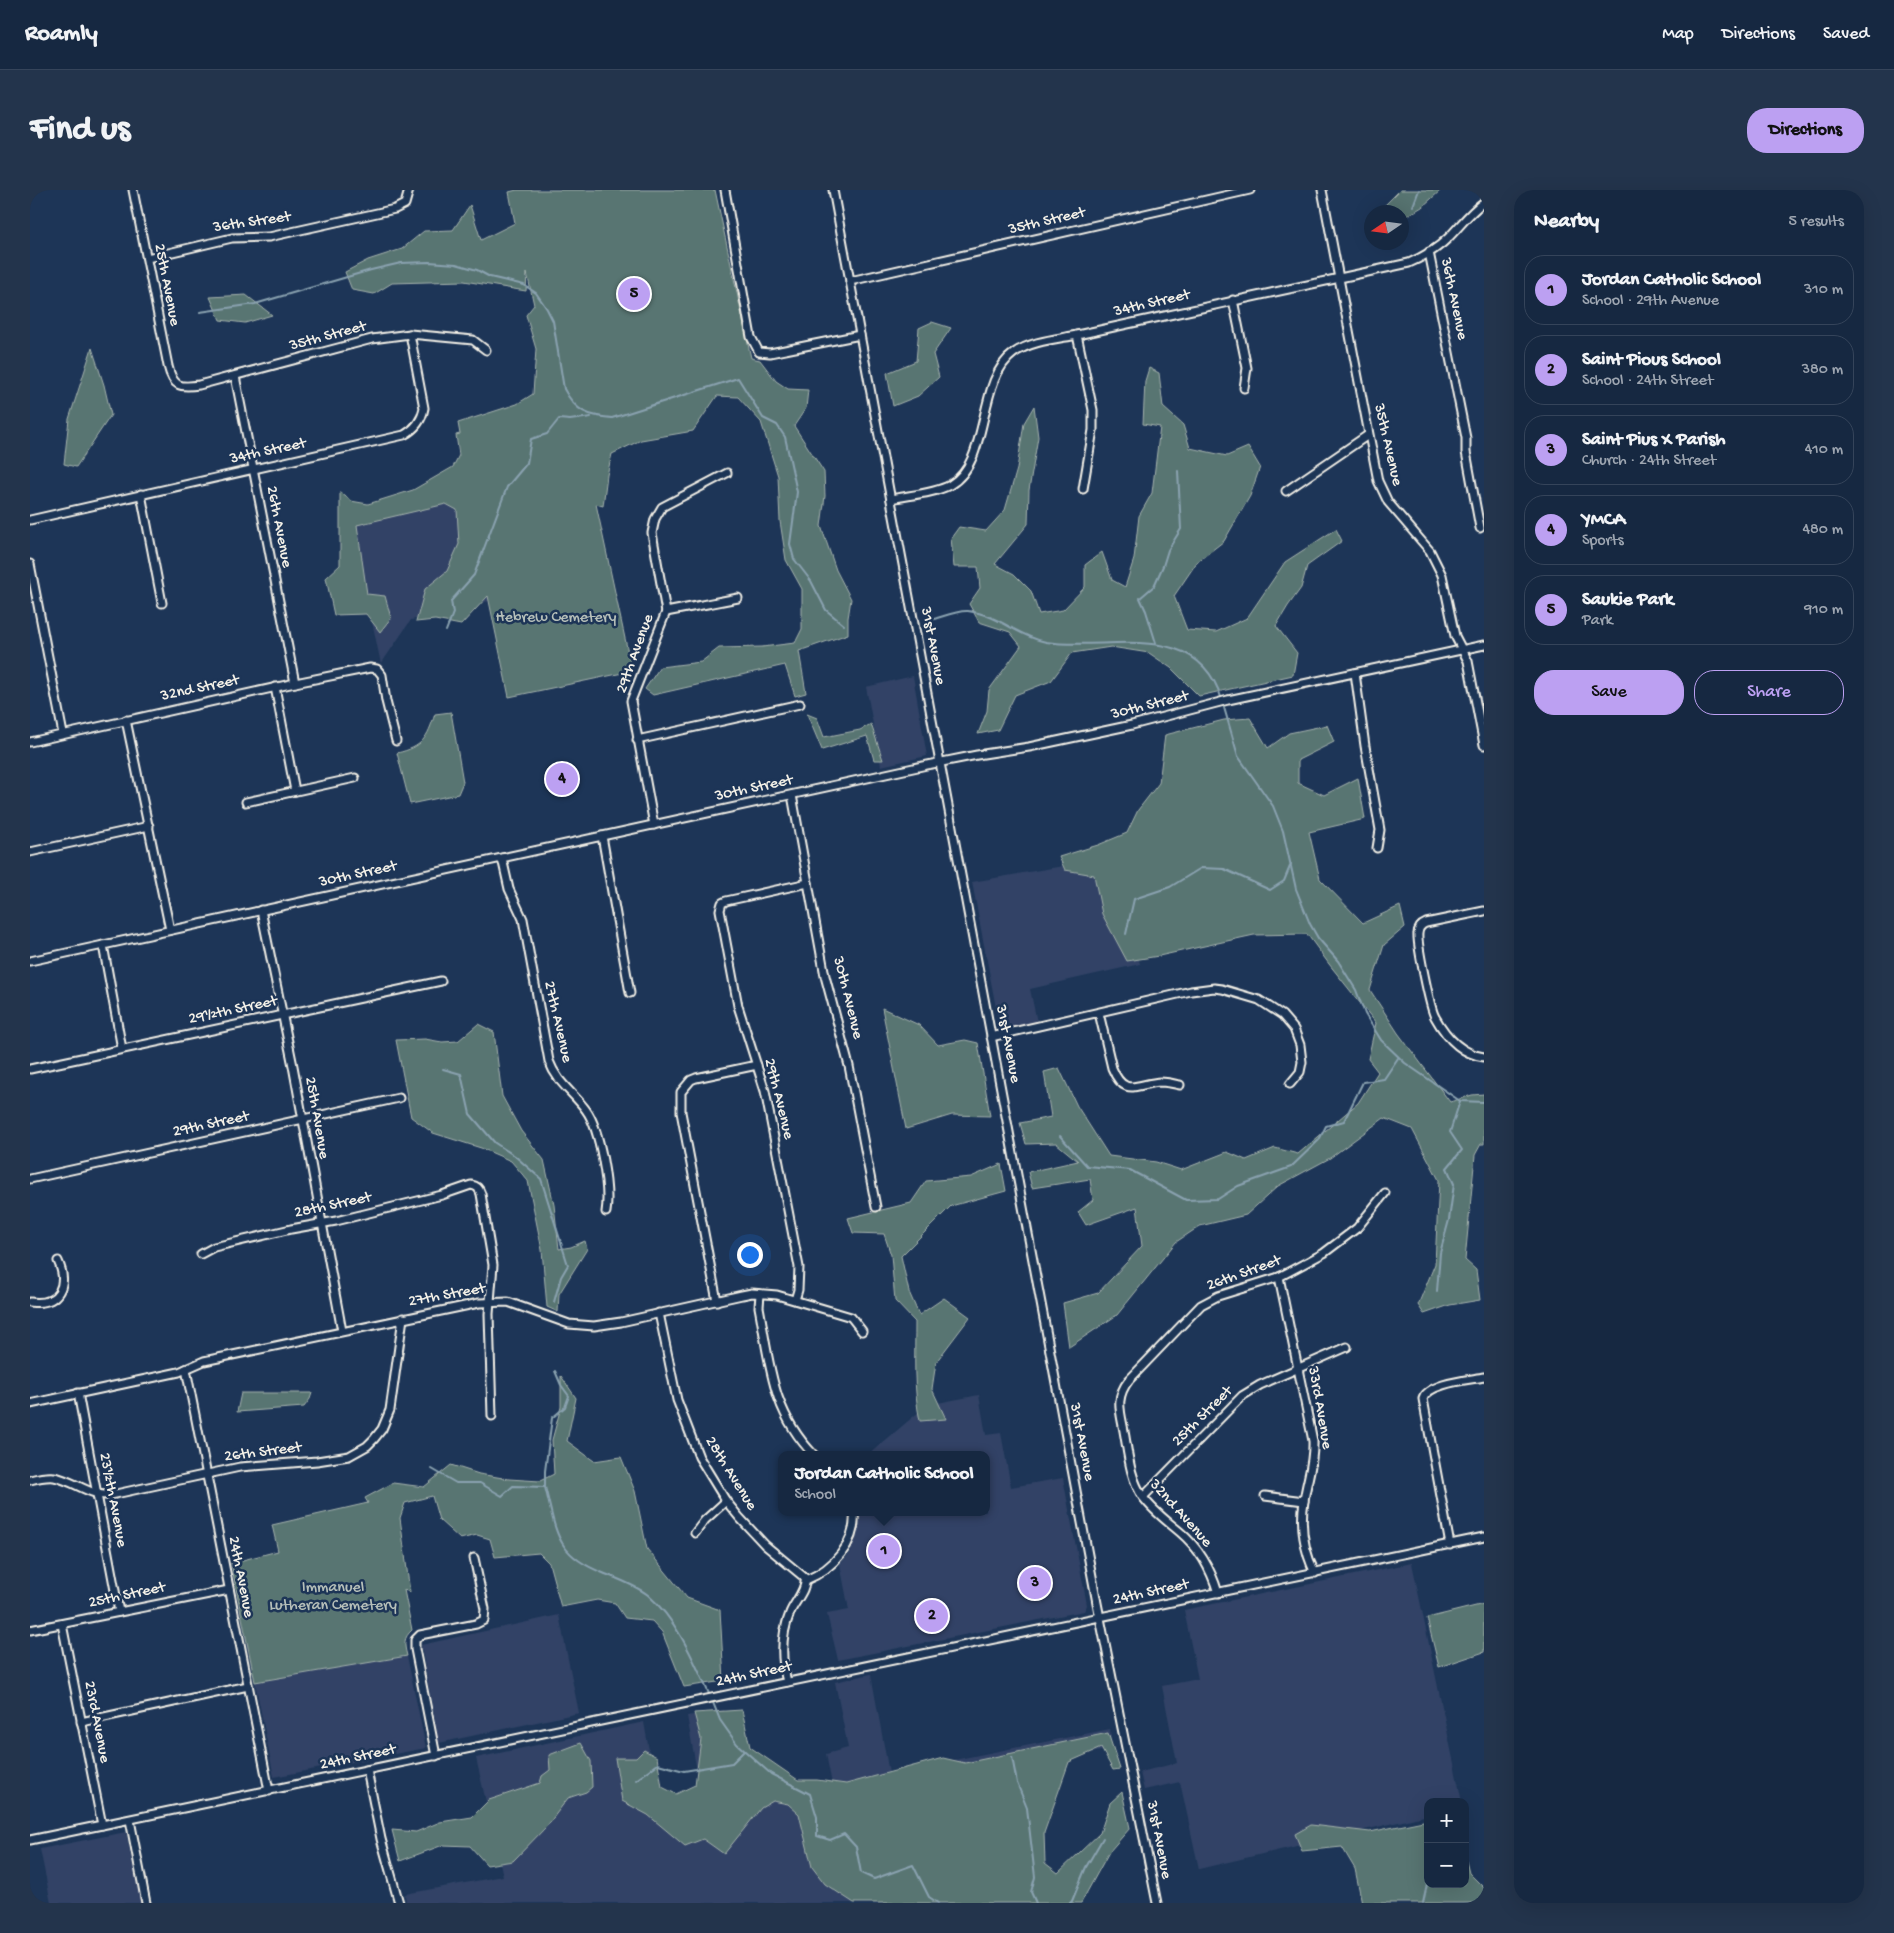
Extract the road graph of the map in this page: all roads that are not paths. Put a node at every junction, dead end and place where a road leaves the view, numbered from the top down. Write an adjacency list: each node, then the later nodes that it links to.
1 (133, 190): 9 (street, 25th Avenue)
2 (409, 190): 9 (street, 36th Street)
3 (725, 190): 14 (street)
4 (833, 190): 11 (street, 31st Avenue)
5 (1250, 190): 11 (street, 35th Street)
6 (1322, 190): 10 (street, 35th Avenue)
7 (1484, 202): 8 (street, 34th Street)
8 (1429, 252): 10 (street, 34th Street); 28 (street, 36th Avenue)
9 (147, 258): 18 (street, 25th Avenue)
10 (1339, 278): 12 (street, 34th Street); 20 (street, 35th Avenue)
11 (850, 281): 14 (street, 31st Avenue)
12 (1233, 300): 15 (street, 34th Street); 19 (street)
13 (410, 334): 16 (street, 35th Street); 17 (street, 35th Street); 21 (street, 34th Street)
14 (860, 335): 26 (street, 31st Avenue)
15 (1077, 335): 23 (street); 26 (street, 34th Street)
16 (486, 350)
17 (235, 376): 18 (street, 35th Street); 21 (street, 26th Avenue)
18 (177, 384)
19 (1244, 388)
20 (1368, 435): 24 (street); 34 (street, 35th Avenue)
21 (253, 469): 25 (street, 34th Street); 36 (street, 26th Avenue)
22 (727, 473): 32 (street)
23 (1083, 489)
24 (1286, 491)
25 (141, 494): 27 (street, 34th Street); 31 (street)
26 (890, 499): 45 (street, 31st Avenue)
27 (30, 520)
28 (1480, 528)
29 (30, 564): 40 (street)
30 (738, 598): 32 (street)
31 (162, 603)
32 (666, 612): 41 (street, 29th Avenue)
33 (1484, 645): 34 (street, 30th Street)
34 (1462, 650): 35 (street, 30th Street); 44 (street, 35th Avenue)
35 (1355, 673): 45 (street, 30th Street); 53 (street)
36 (294, 683): 37 (street, 32nd Street); 42 (street, 32nd Street)
37 (275, 687): 39 (street, 32nd Street); 47 (street)
38 (800, 704): 41 (street)
39 (126, 720): 40 (street, 32nd Street); 51 (street)
40 (63, 734): 43 (street, 32nd Street)
41 (637, 740): 50 (street, 29th Avenue)
42 (396, 741)
43 (30, 742)
44 (1484, 745)
45 (940, 763): 48 (street, 30th Street); 68 (street, 31st Avenue)
46 (355, 778): 47 (street)
47 (295, 791): 49 (street)
48 (792, 795): 50 (street, 30th Street); 56 (street, 30th Avenue)
49 (246, 802)
50 (654, 825): 52 (street, 30th Street)
51 (149, 826): 54 (street); 59 (street)
52 (602, 836): 55 (street, 30th Street); 65 (street)
53 (1377, 848)
54 (30, 852)
55 (502, 858): 57 (street, 30th Street); 80 (street, 27th Avenue)
56 (808, 883): 71 (street, 29th Avenue); 79 (street, 30th Avenue)
57 (261, 910): 59 (street, 30th Street); 67 (street, 25th Avenue)
58 (1484, 911): 63 (street)
59 (170, 930): 60 (street, 30th Street)
60 (103, 945): 61 (street, 30th Street); 69 (street)
61 (30, 961)
62 (441, 981): 67 (street, 29½th Street)
63 (1426, 985): 64 (street); 70 (street)
64 (1417, 988)
65 (630, 993)
66 (1099, 1013): 68 (street); 73 (street); 74 (street)
67 (282, 1015): 69 (street, 29½th Street); 76 (street, 25th Avenue)
68 (991, 1037): 120 (street, 31st Avenue)
69 (122, 1049): 72 (street, 29½th Street)
70 (1484, 1057)
71 (757, 1065): 86 (street, 29th Avenue); 87 (street)
72 (30, 1069)
73 (1290, 1084)
74 (1180, 1085)
75 (399, 1098): 76 (street, 29th Street)
76 (302, 1120): 77 (street, 29th Street); 81 (street, 25th Avenue)
77 (30, 1179)
78 (1384, 1193): 84 (street, 26th Street)
79 (876, 1207)
80 (606, 1212)
81 (322, 1224): 82 (street, 28th Street); 89 (street, 28th Street); 93 (street, 25th Avenue)
82 (201, 1254)
83 (58, 1260): 88 (street)
84 (1280, 1277): 96 (street, 33rd Avenue); 98 (street, 26th Street)
85 (760, 1294): 86 (street, 27th Street); 87 (street, 27th Street); 102 (street)
86 (795, 1300): 92 (street, 27th Street)
87 (717, 1301): 90 (street, 27th Street)
88 (30, 1302)
89 (489, 1302): 90 (street, 27th Street); 91 (street, 27th Street); 101 (street)
90 (659, 1313): 108 (street, 28th Avenue)
91 (403, 1318): 93 (street, 27th Street); 103 (street, 26th Street)
92 (862, 1330)
93 (342, 1331): 95 (street, 27th Street)
94 (1347, 1347): 96 (street, 25th Street)
95 (186, 1369): 99 (street, 27th Street); 103 (street, 24th Avenue)
96 (1298, 1369): 107 (street, 25th Street); 109 (street, 33rd Avenue)
97 (1484, 1377): 113 (street)
98 (1121, 1392): 107 (street, 32nd Avenue)
99 (78, 1393): 100 (street, 27th Street); 105 (street, 23½th Avenue)
100 (30, 1404)
101 (492, 1416)
102 (811, 1451)
103 (206, 1474): 105 (street, 26th Street); 117 (street, 24th Avenue)
104 (30, 1480): 105 (street, 26th Street)
105 (97, 1493): 119 (street, 23½th Avenue)
106 (1265, 1496): 109 (street)
107 (1143, 1497): 118 (street, 32nd Avenue)
108 (726, 1501): 111 (street); 116 (street, 28th Avenue)
109 (1304, 1501): 115 (street, 33rd Avenue)
110 (854, 1516): 116 (street)
111 (695, 1533)
112 (1484, 1537): 113 (street, 24th Street)
113 (1450, 1545): 115 (street, 24th Street)
114 (474, 1558): 126 (street)
115 (1315, 1573): 118 (street, 24th Street)
116 (806, 1580): 123 (street)
117 (229, 1590): 119 (street, 25th Street); 124 (street, 24th Avenue)
118 (1218, 1593): 120 (street, 24th Street)
119 (119, 1612): 121 (street, 25th Street)
120 (1100, 1617): 123 (street, 24th Street); 134 (street, 31st Avenue)
121 (62, 1624): 122 (street, 25th Street); 125 (street, 23rd Avenue)
122 (30, 1630)
123 (787, 1682): 126 (street, 24th Street)
124 (248, 1686): 125 (street); 128 (street, 24th Avenue)
125 (82, 1722): 130 (street, 23rd Avenue)
126 (436, 1756): 127 (street, 24th Street)
127 (366, 1770): 128 (street, 24th Street); 133 (street)
128 (269, 1790): 129 (street, 24th Street)
129 (130, 1820): 130 (street, 24th Street); 132 (street)
130 (102, 1825): 131 (street, 24th Street)
131 (30, 1840)
132 (146, 1903)
133 (399, 1903)
134 (1157, 1903)

